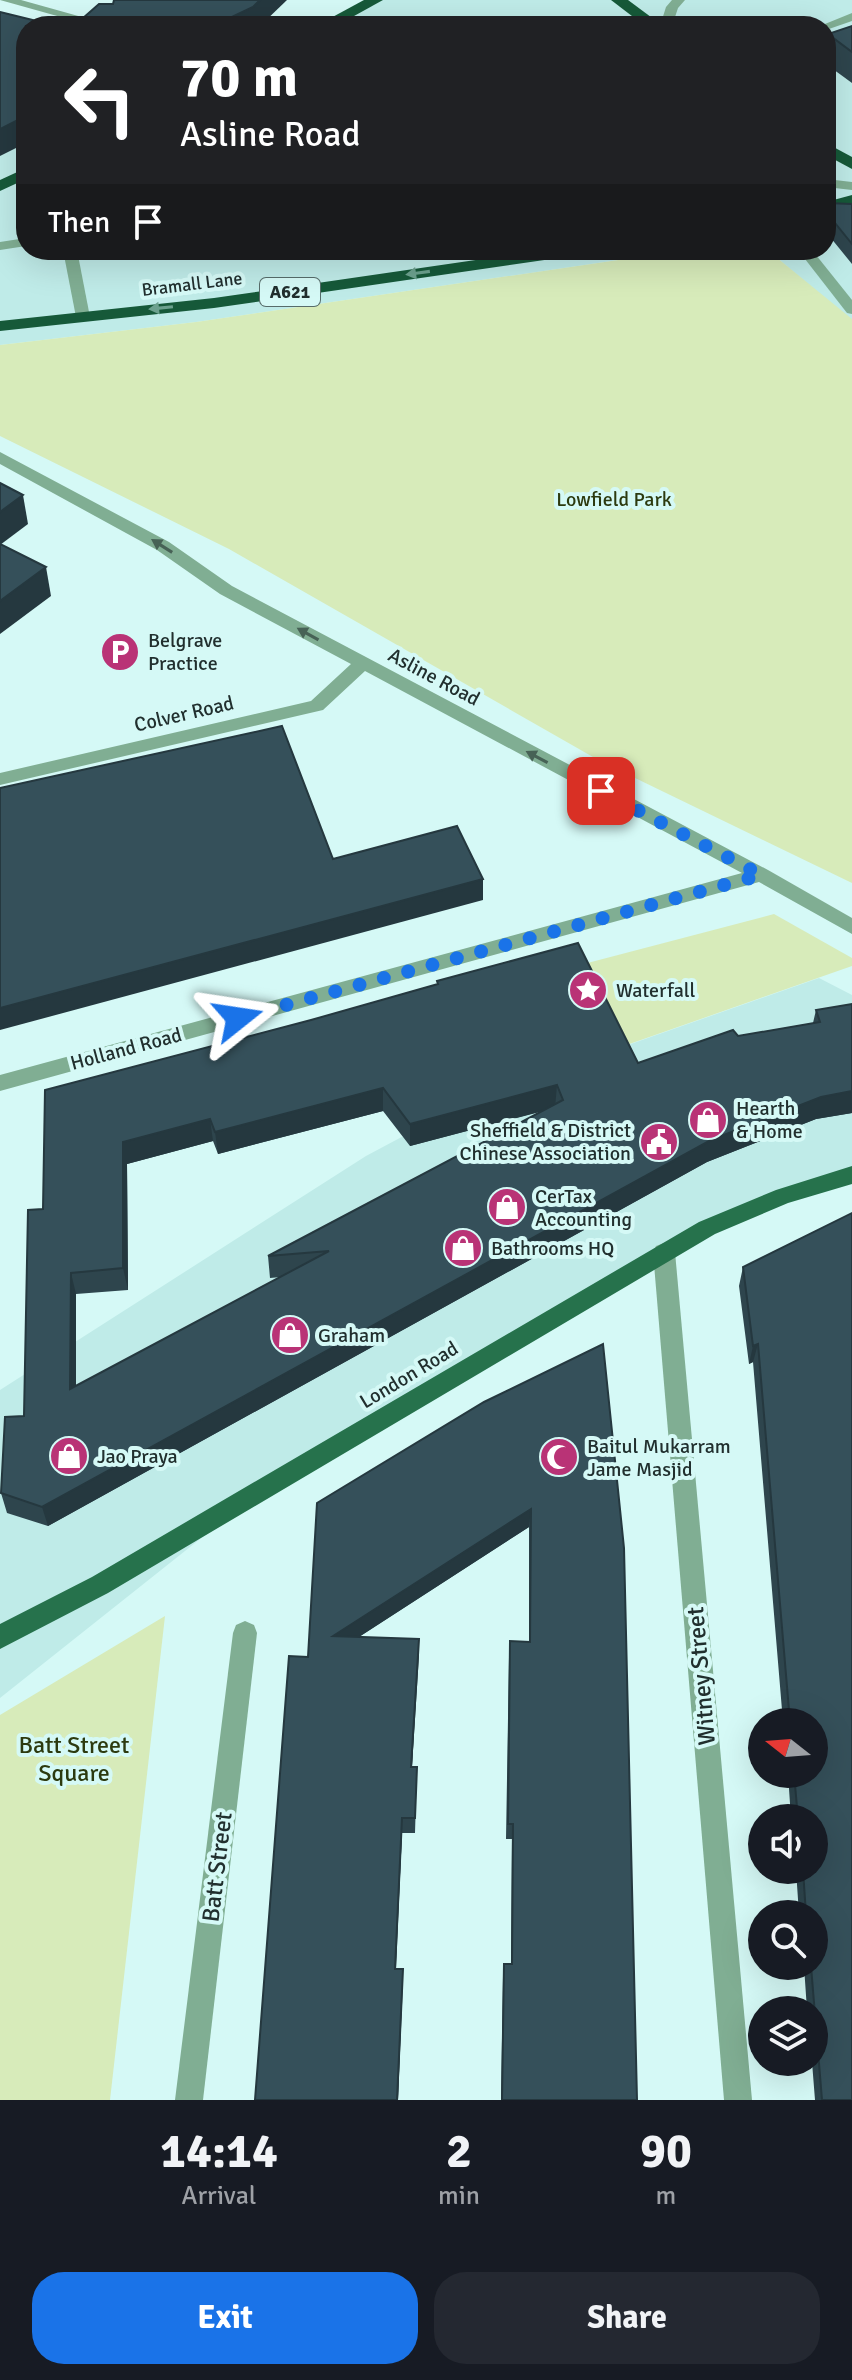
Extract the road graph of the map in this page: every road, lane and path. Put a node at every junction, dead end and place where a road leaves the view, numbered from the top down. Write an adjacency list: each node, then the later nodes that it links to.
1 (6, 0): 5 (street)
2 (58, 0): 5 (street)
3 (376, 0): 7 (highway)
4 (618, 0): 8 (highway)
5 (46, 10): 6 (street)
6 (69, 16)
7 (344, 16)
8 (641, 16)
9 (72, 260): 13 (street)
10 (510, 260): 13 (highway, Bramall Lane / A621, one-way to 13)
11 (813, 260): 12 (street)
12 (852, 310)
13 (83, 317): 14 (highway, Bramall Lane / A621)
14 (0, 326)
15 (0, 457): 16 (street, Asline Road, one-way to 15)
16 (362, 664): 17 (street, Colver Road); 18 (street, Asline Road, one-way to 16)
17 (0, 779)
18 (761, 875): 19 (street, Asline Road); 20 (street, Holland Road)
19 (852, 927)
20 (0, 1083)
21 (852, 1175): 22 (main road, London Road)
22 (664, 1252): 24 (main road, London Road); 26 (street, Witney Street)
23 (245, 1633): 25 (street, Batt Street)
24 (0, 1637)
25 (189, 2100)
26 (738, 2100)

